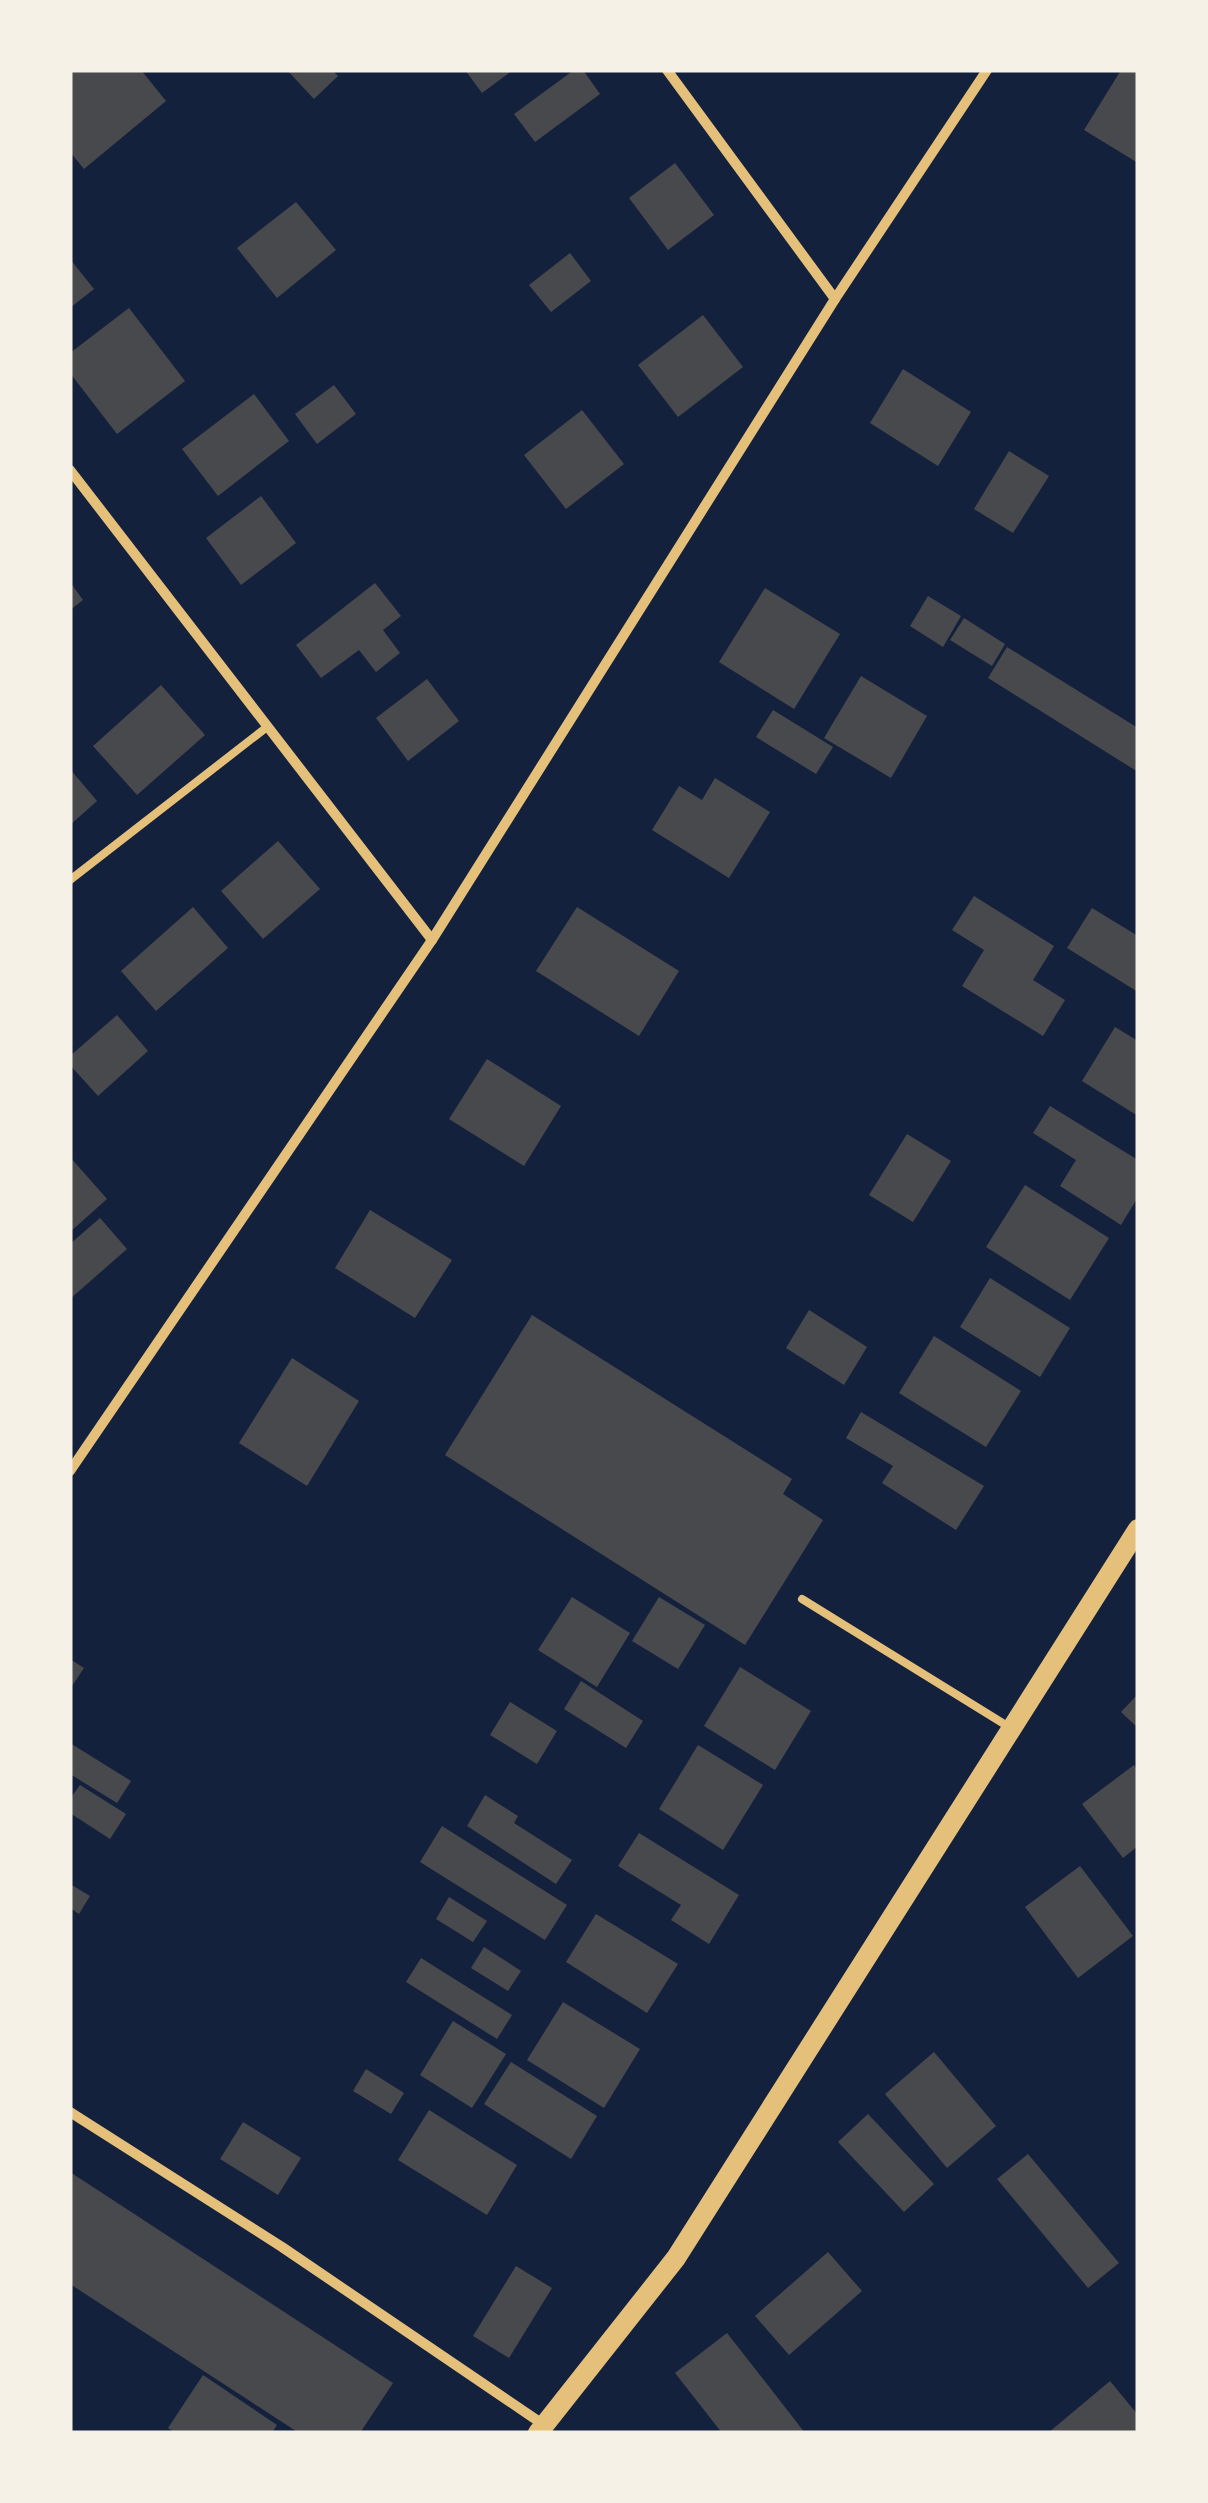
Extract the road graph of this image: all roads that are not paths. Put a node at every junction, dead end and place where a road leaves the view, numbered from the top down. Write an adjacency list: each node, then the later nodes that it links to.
1 (667, 70): 3 (street)
2 (987, 70): 3 (street)
3 (835, 299): 7 (street)
4 (70, 470): 5 (street)
5 (267, 728): 6 (lane); 7 (street)
6 (70, 880)
7 (432, 940): 8 (street)
8 (70, 1471)
9 (1138, 1529): 11 (main road)
10 (802, 1600): 11 (lane)
11 (1013, 1730): 13 (main road)
12 (70, 2112): 13 (street)
13 (541, 2429)

